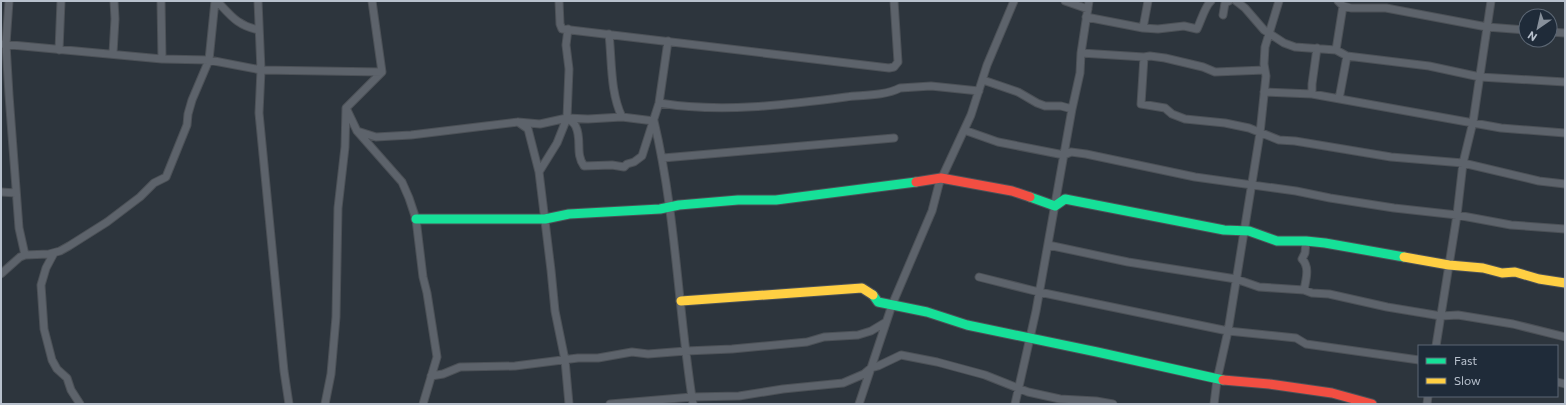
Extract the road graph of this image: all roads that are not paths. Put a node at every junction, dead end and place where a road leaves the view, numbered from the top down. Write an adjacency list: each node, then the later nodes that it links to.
1 (10, 1): 31 (street)
2 (61, 1): 33 (street)
3 (114, 1): 35 (street)
4 (161, 1): 39 (street)
5 (216, 1): 27 (street); 40 (street)
6 (258, 1): 27 (street)
7 (372, 1): 43 (street)
8 (559, 1): 25 (street)
9 (894, 1): 30 (street)
10 (1014, 1): 45 (street)
11 (1066, 1): 20 (street)
12 (1089, 1): 20 (street)
13 (1148, 1): 24 (street)
14 (1211, 1): 24 (street)
15 (1236, 1): 28 (street)
16 (1279, 1): 28 (street)
17 (1491, 1): 23 (street)
18 (1226, 2): 21 (street)
19 (1340, 3): 23 (street); 34 (street)
20 (1088, 9): 22 (street)
21 (1223, 15)
22 (1086, 17): 24 (street); 36 (street)
23 (1487, 27): 26 (street); 44 (street)
24 (1143, 28)
25 (568, 29): 29 (street); 56 (street)
26 (1518, 29)
27 (259, 30): 41 (street)
28 (1270, 33): 32 (street); 42 (street)
29 (609, 34): 30 (street); 55 (street)
30 (668, 41): 52 (street)
31 (4, 44): 33 (street); 50 (street)
32 (1317, 48): 34 (street); 49 (street)
33 (59, 50): 35 (street)
34 (1336, 50): 37 (street)
35 (113, 53): 39 (street)
36 (1081, 53): 38 (street); 54 (street)
37 (1347, 56): 44 (street); 51 (street)
38 (1144, 58): 42 (street); 62 (street)
39 (162, 59): 40 (street)
40 (209, 60): 41 (street); 83 (street)
41 (261, 70): 43 (street); 109 (street)
42 (1265, 70): 48 (street)
43 (382, 72): 53 (street)
44 (1480, 77): 46 (street); 59 (street)
45 (983, 80): 47 (street); 54 (street)
46 (1565, 82)
47 (979, 91): 52 (street); 60 (street)
48 (1264, 92): 49 (street); 62 (street)
49 (1312, 94): 51 (street)
50 (5, 95): 73 (street)
51 (1340, 98): 59 (street)
52 (659, 103): 57 (street)
53 (346, 108): 61 (street); 110 (street)
54 (1072, 109): 65 (street)
55 (622, 116): 56 (street); 57 (street)
56 (567, 118): 57 (street); 58 (street); 68 (street)
57 (654, 121): 66 (street)
58 (518, 122): 61 (street); 68 (street)
59 (1474, 122): 63 (street); 67 (street)
60 (964, 130): 65 (street); 69 (street)
61 (357, 131): 77 (street)
62 (1260, 133): 67 (street); 71 (street)
63 (1565, 133)
64 (894, 138): 66 (street)
65 (1064, 155): 71 (street); 74 (street)
66 (663, 158): 75 (street)
67 (1463, 163): 70 (street); 76 (street)
68 (538, 172): 78 (street)
69 (941, 178): 74 (street); 75 (street); 93 (street)
70 (1565, 184)
71 (1252, 186): 76 (street); 80 (street)
72 (1, 192): 73 (street)
73 (16, 193): 84 (street)
74 (1055, 206): 80 (street); 82 (street)
75 (669, 207): 78 (street); 92 (street)
76 (1456, 215): 79 (street); 85 (street)
77 (416, 219): 78 (street); 104 (street)
78 (545, 219): 101 (street)
79 (1565, 229)
80 (1244, 230): 81 (street); 88 (street)
81 (1306, 241): 85 (street); 90 (street)
82 (1048, 246): 88 (street); 91 (street)
83 (54, 253): 84 (street); 108 (street)
84 (24, 255): 86 (street)
85 (1449, 266): 89 (street); 94 (street)
86 (1, 274)
87 (979, 277): 91 (street)
88 (1236, 279): 90 (street); 96 (street)
89 (1565, 282)
90 (1304, 290): 94 (street)
91 (1039, 292): 96 (street); 98 (street)
92 (681, 301): 93 (street); 100 (street)
93 (892, 305): 95 (street); 98 (street)
94 (1441, 316): 97 (street); 99 (street)
95 (886, 322): 100 (street); 103 (street)
96 (1228, 331): 102 (street); 105 (street)
97 (1565, 337)
98 (1030, 339): 105 (street); 106 (street)
99 (1436, 345)
100 (686, 351): 101 (street); 107 (street)
101 (565, 360): 104 (street); 112 (street)
102 (1418, 360)
103 (871, 368): 106 (street); 107 (street); 114 (street)
104 (431, 376): 111 (street)
105 (1217, 380): 117 (street); 118 (street)
106 (1019, 388): 115 (street); 116 (street)
107 (693, 400): 113 (street)
108 (80, 404)
109 (289, 404)
110 (326, 404)
111 (423, 404)
112 (569, 404)
113 (610, 404)
114 (859, 404)
115 (1015, 404)
116 (1114, 404)
117 (1214, 404)
118 (1372, 404)

